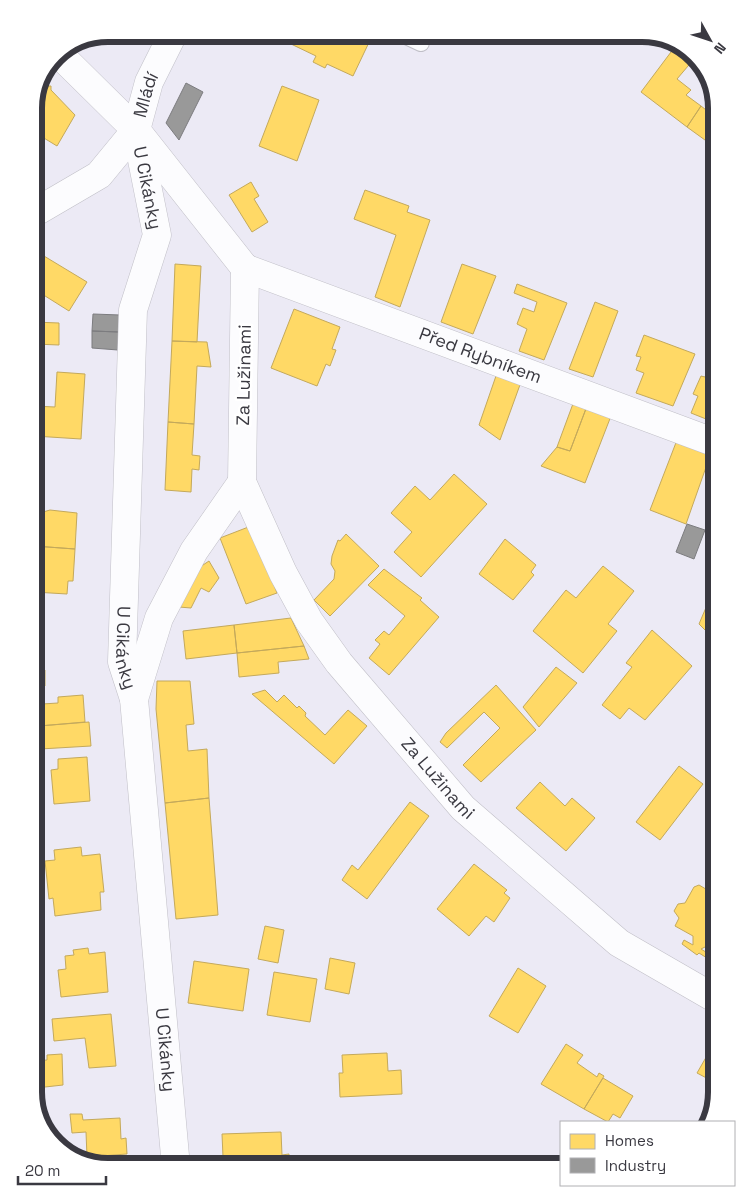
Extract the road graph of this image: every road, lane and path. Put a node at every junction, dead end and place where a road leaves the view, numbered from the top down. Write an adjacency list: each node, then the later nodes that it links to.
1 (169, 42): 3 (street, Mládí)
2 (65, 59): 3 (street)
3 (136, 130): 4 (street); 5 (street); 8 (street, U Cikánky)
4 (43, 208)
5 (245, 268): 6 (street, Před Rybníkem); 7 (street, Za Lužinami)
6 (708, 440)
7 (242, 482): 8 (street); 9 (street, Za Lužinami)
8 (134, 698): 10 (street, U Cikánky)
9 (708, 994)
10 (175, 1158)

